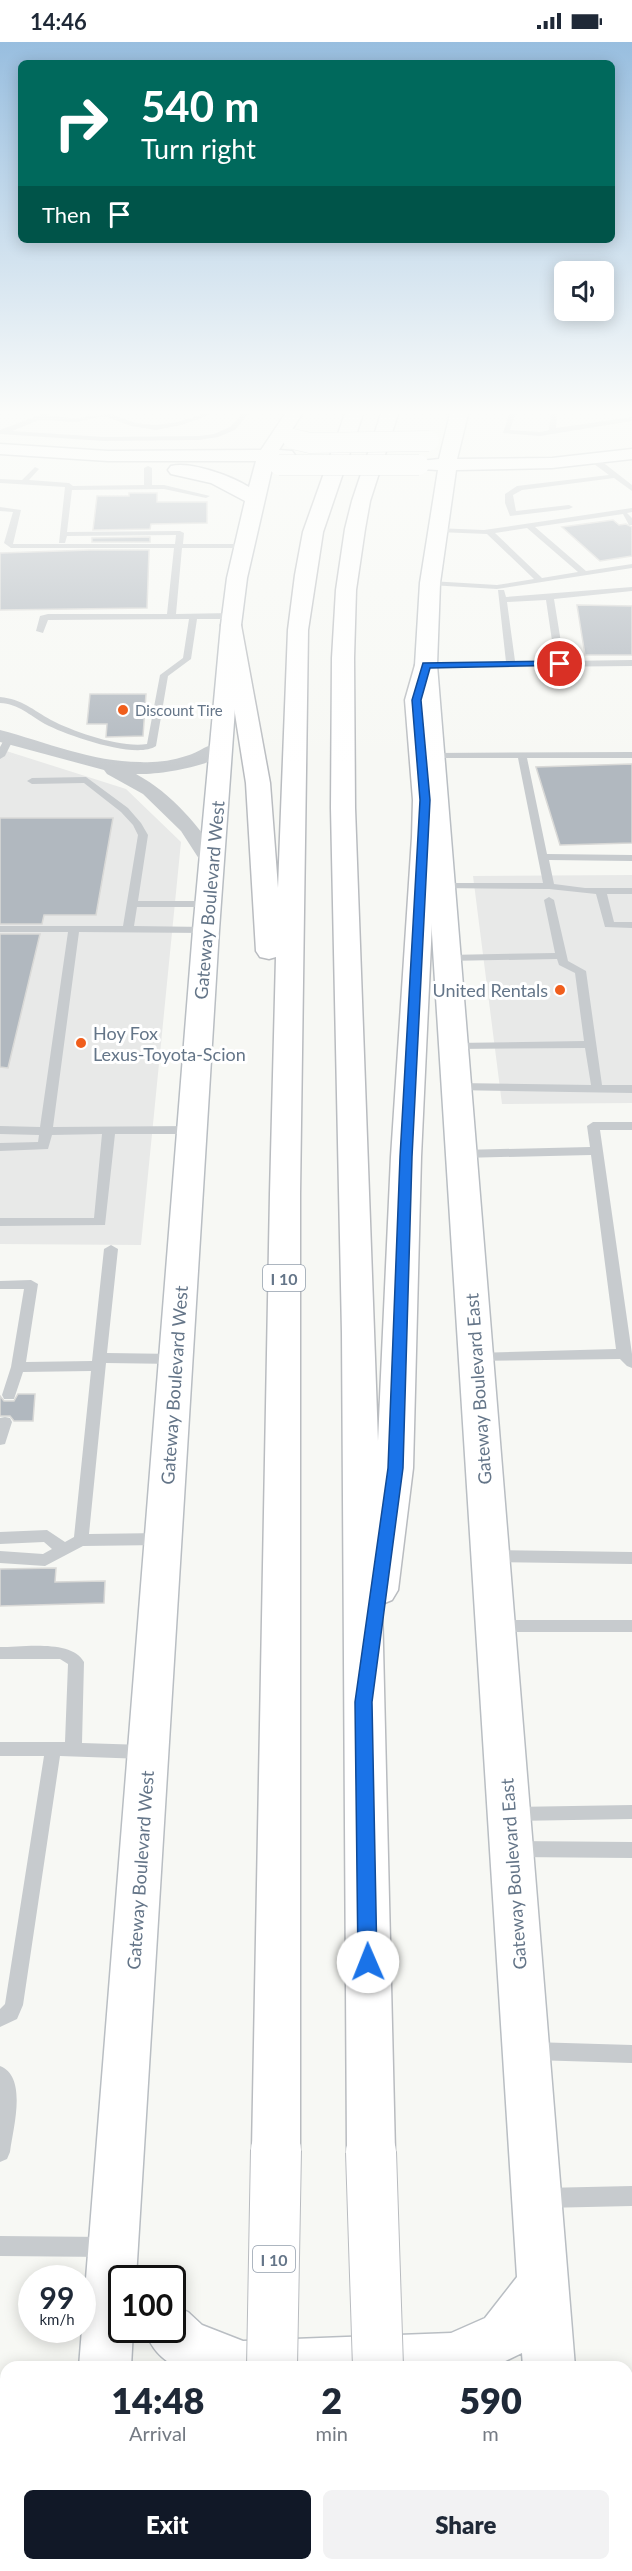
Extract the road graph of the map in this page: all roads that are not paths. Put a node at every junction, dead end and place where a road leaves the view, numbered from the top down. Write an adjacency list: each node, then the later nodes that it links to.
1 (12, 532): 9 (lane)
2 (249, 532): 11 (main road, Gateway Boulevard West)
3 (313, 532): 66 (main road, I 10)
4 (355, 532): 88 (main road)
5 (434, 532): 15 (main road, Gateway Boulevard East)
6 (490, 532): 14 (lane)
7 (536, 532): 13 (lane)
8 (63, 534): 9 (lane); 10 (lane)
9 (61, 546): 10 (lane)
10 (178, 546): 11 (lane); 20 (lane)
11 (244, 546): 22 (main road, Gateway Boulevard West)
12 (632, 566): 13 (lane)
13 (584, 573): 14 (lane)
14 (540, 580): 16 (lane)
15 (430, 584): 16 (lane); 27 (main road, Gateway Boulevard East)
16 (497, 587): 19 (lane)
17 (632, 590): 18 (lane)
18 (550, 597): 19 (lane); 26 (lane)
19 (504, 600): 25 (lane)
20 (171, 617): 21 (lane); 23 (lane)
21 (193, 617): 22 (lane); 28 (lane)
22 (232, 621): 30 (main road, Gateway Boulevard West); 66 (main road)
23 (40, 631)
24 (632, 663): 26 (lane)
25 (511, 664): 26 (lane); 27 (lane)
26 (560, 664)
27 (426, 665): 31 (main road, Gateway Boulevard East); 88 (main road)
28 (0, 700)
29 (3, 743): 34 (street)
30 (222, 747): 34 (street); 39 (main road, Gateway Boulevard West)
31 (433, 755): 33 (lane); 40 (main road, Gateway Boulevard East)
32 (632, 755): 33 (lane)
33 (522, 756): 37 (lane)
34 (102, 764): 35 (lane); 39 (street)
35 (86, 780): 36 (lane); 45 (lane)
36 (32, 781)
37 (545, 857): 38 (lane); 41 (lane)
38 (632, 858)
39 (211, 860): 46 (main road, Gateway Boulevard West)
40 (442, 886): 41 (lane); 52 (main road, Gateway Boulevard East)
41 (549, 886): 42 (lane)
42 (601, 891): 43 (lane); 47 (lane)
43 (632, 891)
44 (549, 900): 51 (lane)
45 (132, 904): 46 (lane); 50 (lane)
46 (207, 917): 50 (lane); 62 (main road, Gateway Boulevard West)
47 (632, 926)
48 (0, 929): 49 (lane)
49 (74, 929): 50 (lane); 61 (lane)
50 (128, 930)
51 (561, 956): 52 (lane); 53 (lane)
52 (447, 958): 54 (main road, Gateway Boulevard East)
53 (591, 1044): 54 (lane); 56 (lane)
54 (453, 1046): 55 (main road, Gateway Boulevard East)
55 (456, 1087): 56 (lane); 65 (main road, Gateway Boulevard East)
56 (597, 1089): 57 (lane)
57 (632, 1089)
58 (632, 1126): 64 (lane)
59 (0, 1130): 61 (lane)
60 (109, 1130): 61 (lane); 62 (lane); 67 (lane)
61 (46, 1131): 63 (lane)
62 (192, 1131): 71 (main road, Gateway Boulevard West)
63 (0, 1147)
64 (596, 1151): 65 (lane); 72 (lane)
65 (461, 1154): 70 (main road, Gateway Boulevard East)
66 (285, 1194): 110 (main road, I 10, bridge)
67 (0, 1222)
68 (111, 1248): 73 (lane)
69 (0, 1285): 74 (lane)
70 (475, 1358): 72 (lane); 82 (main road, Gateway Boulevard East)
71 (176, 1359): 73 (lane); 79 (main road, Gateway Boulevard West)
72 (628, 1359)
73 (100, 1362): 74 (lane); 80 (lane)
74 (18, 1367): 75 (lane)
75 (9, 1395)
76 (5, 1422): 77 (lane)
77 (0, 1440)
78 (0, 1538): 81 (lane)
79 (163, 1539): 80 (lane); 92 (main road, Gateway Boulevard West)
80 (81, 1540): 81 (lane)
81 (62, 1548): 83 (lane)
82 (490, 1556): 84 (lane); 85 (main road, Gateway Boulevard East)
83 (0, 1557)
84 (632, 1558)
85 (495, 1626): 86 (lane); 94 (main road, Gateway Boulevard East)
86 (632, 1626)
87 (0, 1653): 91 (lane)
88 (363, 1702): 111 (main road, bridge)
89 (0, 1749): 90 (lane)
90 (53, 1749): 91 (lane); 97 (lane)
91 (73, 1750): 92 (lane)
92 (148, 1753): 105 (main road, Gateway Boulevard West)
93 (632, 1812): 94 (lane)
94 (508, 1814): 95 (main road, Gateway Boulevard East)
95 (511, 1849): 96 (lane); 98 (main road, Gateway Boulevard East)
96 (632, 1850)
97 (0, 2018)
98 (525, 2051): 99 (lane); 103 (main road, Gateway Boulevard East)
99 (632, 2054)
100 (0, 2075): 101 (lane)
101 (0, 2152)
102 (632, 2196): 103 (lane)
103 (535, 2199): 106 (main road, Gateway Boulevard East)
104 (0, 2246): 105 (lane)
105 (121, 2252): 108 (main road, Gateway Boulevard West)
106 (543, 2285): 112 (main road); 113 (main road, Gateway Boulevard East)
107 (184, 2343): 109 (main road)
108 (106, 2361)
109 (228, 2361)
110 (272, 2361)
111 (378, 2361)
112 (400, 2361)
113 (549, 2361)

